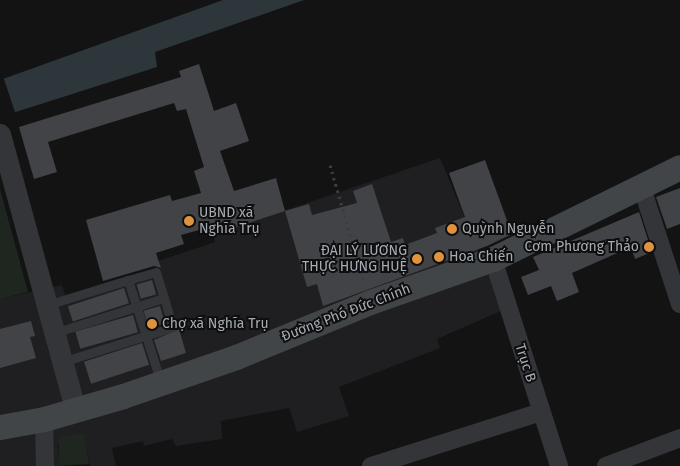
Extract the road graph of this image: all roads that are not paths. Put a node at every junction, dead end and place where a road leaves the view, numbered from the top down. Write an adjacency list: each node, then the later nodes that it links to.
1 (0, 134): 8 (street)
2 (680, 167): 3 (main road, Đường Phó Đức Chính)
3 (642, 188): 4 (main road, Đường Phó Đức Chính); 7 (street)
4 (493, 259): 13 (main road, Đường Phó Đức Chính); 15 (street, Trục B)
5 (128, 280): 6 (lane); 8 (lane); 9 (lane)
6 (164, 298): 9 (lane); 11 (lane)
7 (680, 304)
8 (47, 306): 10 (street)
9 (137, 307): 10 (lane); 11 (lane)
10 (54, 334): 12 (street)
11 (146, 336): 12 (lane); 13 (lane)
12 (62, 362): 14 (street)
13 (161, 383): 14 (main road, Đường Phó Đức Chính)
14 (75, 409): 16 (main road, Đường Phó Đức Chính)
15 (541, 412): 20 (street); 21 (street, Trục B)
16 (44, 419): 17 (main road, Đường Phó Đức Chính); 19 (street)
17 (0, 427)
18 (680, 438): 22 (street)
19 (45, 466)
20 (371, 466)
21 (559, 466)
22 (606, 466)

